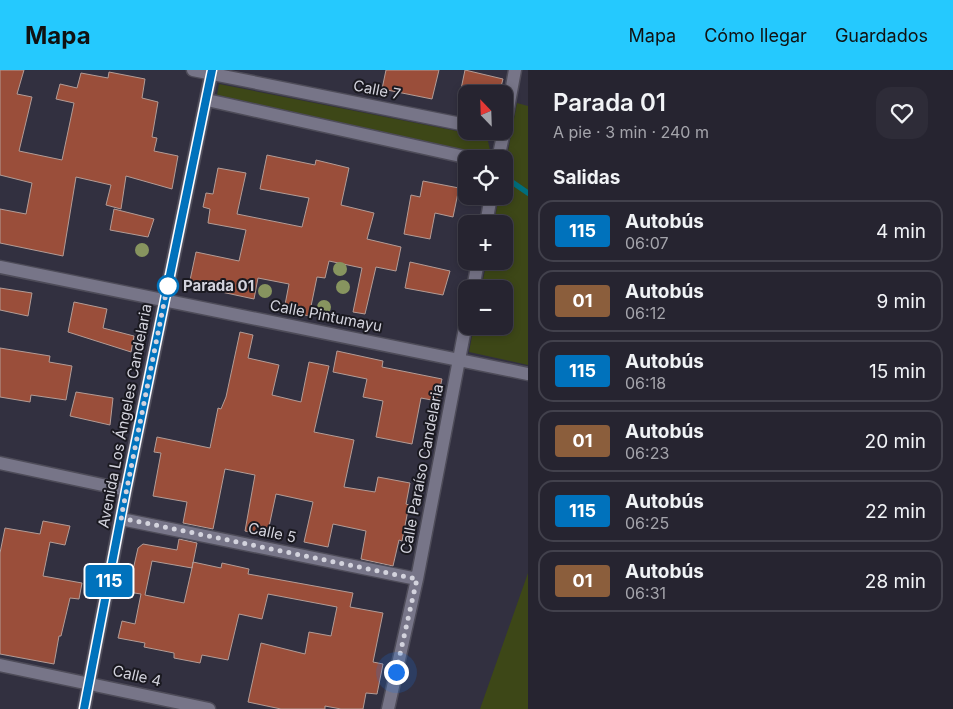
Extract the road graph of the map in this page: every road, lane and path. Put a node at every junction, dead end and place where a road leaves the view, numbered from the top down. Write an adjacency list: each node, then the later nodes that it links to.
1 (193, 70): 3 (street, Calle 7)
2 (515, 70): 4 (street)
3 (211, 72): 5 (street, Avenida Los Ángeles Candelaria); 6 (street, Calle 7)
4 (512, 85)
5 (207, 100): 7 (street); 9 (street, Avenida Los Ángeles Candelaria)
6 (458, 122)
7 (458, 155)
8 (0, 267): 9 (street, Calle Pintumayu)
9 (164, 301): 11 (street, Calle Pintumayu); 14 (street, Avenida Los Ángeles Candelaria)
10 (464, 335): 11 (street, Calle Paraíso Candelaria)
11 (459, 358): 12 (street, Calle Pintumayu); 16 (street, Calle Paraíso Candelaria)
12 (528, 374)
13 (0, 463): 14 (street)
14 (126, 490): 15 (street, Avenida Los Ángeles Candelaria)
15 (121, 518): 16 (street, Calle 5); 18 (street, Avenida Los Ángeles Candelaria)
16 (417, 579): 21 (street, Calle Paraíso Candelaria)
17 (0, 665): 18 (street, Calle 4)
18 (90, 682): 19 (street, Avenida Los Ángeles Candelaria); 20 (street, Calle 4)
19 (84, 709)
20 (208, 709)
21 (388, 709)

